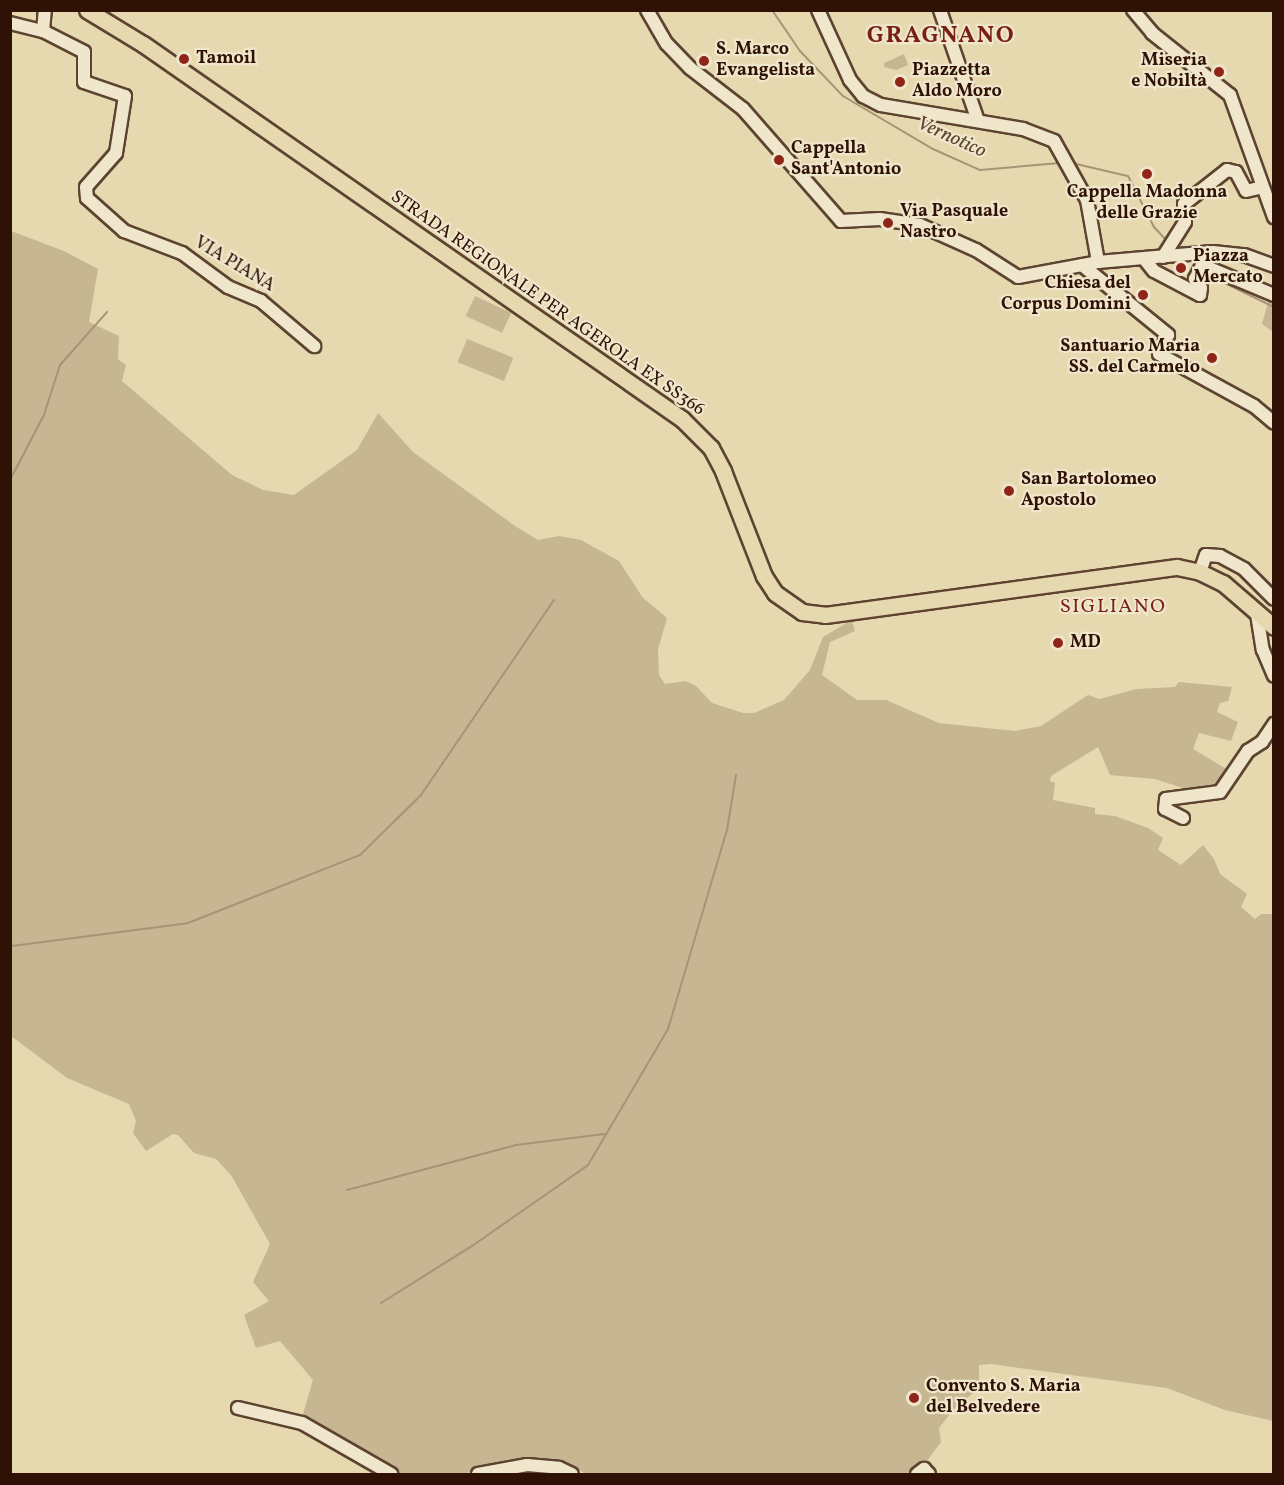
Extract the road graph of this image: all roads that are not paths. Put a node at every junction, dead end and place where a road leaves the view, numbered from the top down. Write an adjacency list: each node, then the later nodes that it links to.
1 (45, 10): 8 (street)
2 (87, 10): 20 (main road, STRADA REGIONALE PER AGEROLA EX SS366)
3 (647, 10): 15 (street)
4 (818, 10): 9 (street)
5 (940, 10): 9 (street)
6 (1133, 10): 10 (street)
7 (10, 23): 8 (street)
8 (43, 31): 18 (street, VIA PIANA)
9 (978, 121): 14 (street)
10 (1263, 187): 11 (street); 12 (street)
11 (1274, 217)
12 (1163, 257): 13 (street); 16 (street)
13 (1145, 260): 14 (street); 17 (street)
14 (1098, 262): 15 (street)
15 (1082, 265): 19 (street)
16 (1274, 266)
17 (1274, 295)
18 (314, 346)
19 (1274, 423)
20 (1200, 572): 21 (street); 22 (main road, STRADA REGIONALE PER AGEROLA EX SS366)
21 (1274, 599)
22 (1257, 614): 23 (main road, STRADA REGIONALE PER AGEROLA EX SS366); 24 (street)
23 (1274, 627)
24 (1274, 676)
25 (1274, 724): 26 (street)
26 (1182, 818)
27 (238, 1408): 28 (street)
28 (391, 1474)
29 (478, 1474): 30 (street)
30 (572, 1474)
31 (917, 1474): 32 (street)
32 (929, 1474)

